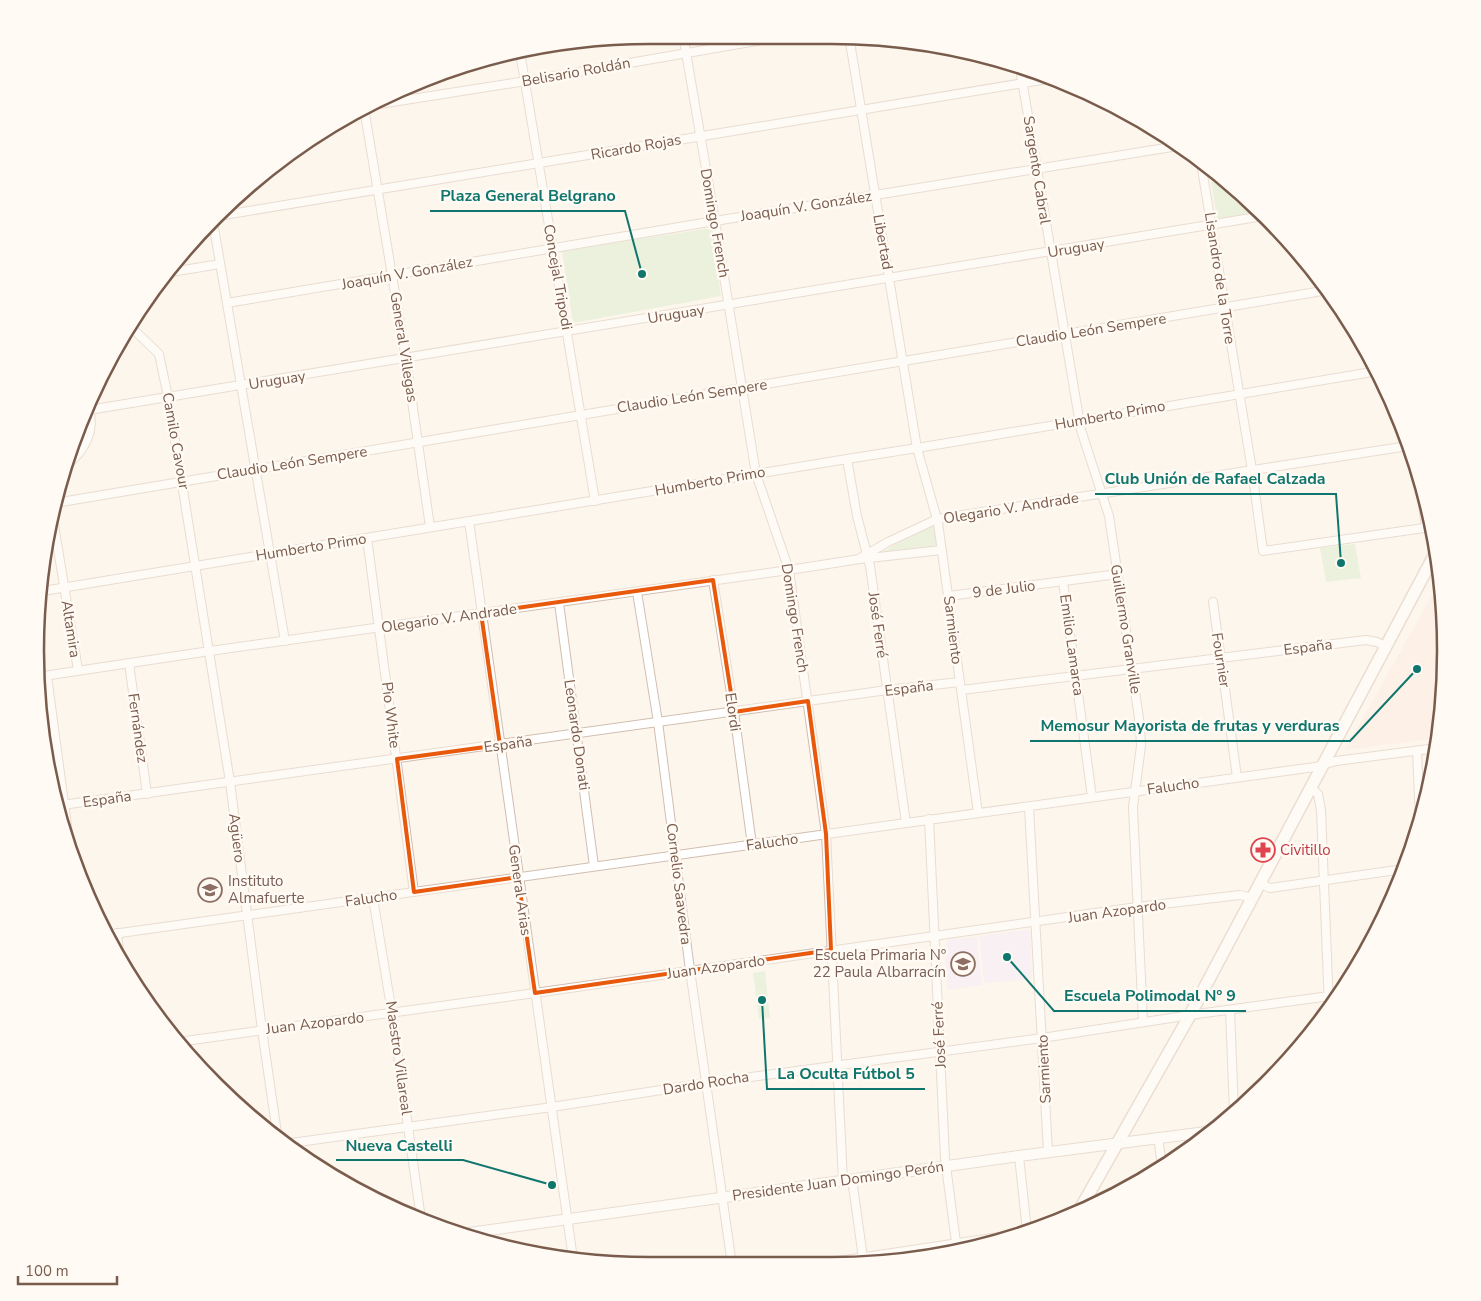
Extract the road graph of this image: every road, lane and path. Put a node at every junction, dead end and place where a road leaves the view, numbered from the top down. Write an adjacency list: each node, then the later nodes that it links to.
1 (684, 44): 4 (street, Domingo French)
2 (738, 44): 4 (street, Belisario Roldán)
3 (850, 45): 11 (street, Libertad)
4 (686, 53): 7 (street, Belisario Roldán); 13 (street, Domingo French)
5 (521, 58): 7 (street, Concejal Tripodi)
6 (1021, 75): 9 (street, Sargento Cabral)
7 (526, 81): 10 (street, Belisario Roldán); 15 (street, Concejal Tripodi)
8 (1038, 81): 9 (street, Ricardo Rojas)
9 (1023, 83): 11 (street, Ricardo Rojas); 16 (street, Sargento Cabral)
10 (388, 103)
11 (862, 110): 13 (street, Ricardo Rojas); 19 (street, Libertad)
12 (366, 115): 18 (street, General Villegas)
13 (700, 136): 15 (street, Ricardo Rojas); 22 (street, Domingo French)
14 (1170, 147): 16 (street, Joaquín V. González)
15 (539, 163): 18 (street, Ricardo Rojas); 25 (street, Concejal Tripodi)
16 (1037, 168): 19 (street, Joaquín V. González); 26 (street, Sargento Cabral)
17 (1202, 171): 23 (street, Lisandro de la Torre)
18 (377, 190): 20 (street, Ricardo Rojas); 29 (street, General Villegas)
19 (875, 195): 22 (street, Joaquín V. González); 30 (street, Libertad)
20 (228, 214)
21 (1256, 217): 23 (street, Uruguay)
22 (715, 220): 25 (street, Joaquín V. González); 33 (street, Domingo French)
23 (1212, 225): 26 (street, Uruguay); 34 (street, Lisandro de la Torre)
24 (214, 228): 27 (street)
25 (552, 248): 29 (street, Joaquín V. González); 36 (street, Concejal Tripodi)
26 (1050, 252): 30 (street, Uruguay); 37 (street, Sargento Cabral)
27 (220, 264): 28 (street); 32 (street)
28 (177, 271)
29 (392, 276): 32 (street, Joaquín V. González); 38 (street, General Villegas)
30 (890, 278): 33 (street, Uruguay); 39 (street, Libertad)
31 (1319, 291): 34 (street, Claudio León Sempere)
32 (227, 303): 41 (street)
33 (728, 305): 36 (street, Uruguay); 42 (street, Domingo French)
34 (1225, 307): 37 (street, Claudio León Sempere); 43 (street, Lisandro de la Torre)
35 (135, 331): 44 (street, Camilo Cavour)
36 (567, 331): 38 (street, Uruguay); 46 (street, Concejal Tripodi)
37 (1065, 334): 39 (street, Claudio León Sempere); 48 (street, Sargento Cabral)
38 (406, 359): 41 (street, Uruguay); 49 (street, General Villegas)
39 (903, 361): 42 (street, Claudio León Sempere); 51 (street, Libertad)
40 (1370, 372): 43 (street, Humberto Primo)
41 (241, 386): 44 (street, Uruguay); 54 (street)
42 (742, 388): 46 (street, Claudio León Sempere); 56 (street, Domingo French)
43 (1240, 394): 48 (street, Humberto Primo); 55 (street, Lisandro de la Torre)
44 (168, 397): 45 (street, Uruguay); 57 (street, Camilo Cavour)
45 (95, 407)
46 (580, 415): 49 (street, Claudio León Sempere); 59 (street, Concejal Tripodi)
47 (89, 420): 52 (street)
48 (1079, 420): 51 (street, Humberto Primo); 58 (street, Guillermo Granville)
49 (418, 442): 54 (street, Claudio León Sempere); 63 (street, General Villegas)
50 (1402, 447): 55 (street, Olegario V. Andrade)
51 (917, 448): 53 (street, Humberto Primo); 61 (street, Sarmiento)
52 (75, 459)
53 (847, 459): 56 (street, Humberto Primo); 69 (street, José Ferré)
54 (255, 470): 57 (street, Claudio León Sempere); 68 (street)
55 (1252, 470): 58 (street, Olegario V. Andrade); 64 (street, Lisandro de la Torre)
56 (756, 474): 59 (street, Humberto Primo); 72 (street, Domingo French)
57 (182, 482): 60 (street, Claudio León Sempere); 71 (street, Camilo Cavour)
58 (1102, 494): 61 (street, Olegario V. Andrade); 73 (street, Guillermo Granville)
59 (595, 501): 62 (street, Humberto Primo)
60 (62, 502)
61 (937, 519): 67 (street, Sarmiento); 69 (street, Olegario V. Andrade)
62 (469, 521): 63 (street, Humberto Primo); 82 (street, General Arias)
63 (430, 527): 66 (street, Humberto Primo)
64 (1425, 528)
65 (55, 531): 76 (street, Altamira)
66 (367, 538): 68 (street, Humberto Primo); 83 (street, Pio White)
67 (942, 550): 69 (street, Olegario V. Andrade); 79 (street, Sarmiento)
68 (271, 554): 71 (street, Humberto Primo); 84 (street)
69 (868, 556): 72 (street, Olegario V. Andrade); 94 (street, José Ferré)
70 (1431, 563): 85 (main road)
71 (196, 566): 76 (street, Humberto Primo); 86 (street, Agüero)
72 (789, 570): 74 (street, Olegario V. Andrade); 95 (street, Domingo French)
73 (1118, 574): 75 (street, 9 de Julio); 89 (street, Guillermo Granville)
74 (713, 580): 78 (street, Olegario V. Andrade); 96 (street, Elordi)
75 (1063, 582): 79 (street, 9 de Julio); 92 (street, Emilio Lamarca)
76 (65, 588): 77 (street, Humberto Primo); 90 (street, Altamira)
77 (47, 591)
78 (637, 592): 81 (street, Olegario V. Andrade); 97 (street, Cornelio Saavedra)
79 (949, 596): 93 (street, Sarmiento)
80 (1213, 602): 87 (street, Fournier)
81 (559, 603): 82 (street, Olegario V. Andrade); 98 (street, Leonardo Donati)
82 (481, 613): 83 (street, Olegario V. Andrade); 99 (street, General Arias)
83 (380, 627): 84 (street, Olegario V. Andrade); 102 (street, Pio White)
84 (285, 642): 86 (street, Olegario V. Andrade)
85 (1385, 646): 87 (street, España); 103 (main road)
86 (210, 651): 88 (street, Olegario V. Andrade); 105 (street, Agüero)
87 (1220, 658): 89 (street, España); 104 (street, Fournier)
88 (129, 662): 90 (street, Olegario V. Andrade); 108 (street, Fernández)
89 (1132, 668): 92 (street, España); 107 (street, Guillermo Granville)
90 (78, 670): 91 (street, Olegario V. Andrade)
91 (47, 676): 111 (street)
92 (1076, 676): 93 (street, España); 109 (street, Emilio Lamarca)
93 (961, 686): 94 (street, España); 113 (street, Sarmiento)
94 (887, 690): 95 (street, España); 116 (street, José Ferré)
95 (808, 701): 96 (street, España); 117 (street, Domingo French)
96 (734, 712): 97 (street, España); 118 (street, Elordi)
97 (658, 722): 98 (street, España); 119 (street, Cornelio Saavedra)
98 (577, 734): 99 (street, España); 120 (street, Leonardo Donati)
99 (500, 745): 102 (street, España); 122 (street, General Arias)
100 (1429, 749): 101 (street, Falucho)
101 (1417, 751): 103 (street, Falucho); 110 (street)
102 (397, 760): 105 (street, España); 125 (street, Pio White)
103 (1324, 764): 104 (street, Falucho); 106 (main road)
104 (1237, 777): 107 (street, Falucho)
105 (230, 782): 108 (street, España); 129 (street, Agüero)
106 (1311, 788): 123 (street); 124 (main road)
107 (1134, 792): 109 (street, Falucho); 128 (street, Guillermo Granville)
108 (146, 794): 111 (street, España)
109 (1092, 798): 112 (street, Falucho)
110 (1419, 799)
111 (65, 805): 114 (street)
112 (1029, 807): 113 (street, Falucho); 130 (street, Sarmiento)
113 (978, 813): 115 (street, Falucho)
114 (66, 815)
115 (930, 819): 116 (street, Falucho); 133 (street, José Ferré)
116 (906, 822): 117 (street, Falucho)
117 (826, 834): 118 (street, Falucho); 135 (street, Domingo French)
118 (752, 845): 119 (street, Falucho)
119 (675, 856): 120 (street, Falucho); 136 (street, Cornelio Saavedra)
120 (594, 866): 122 (street, Falucho)
121 (1396, 870): 123 (street)
122 (518, 877): 125 (street, Falucho); 138 (street, General Arias)
123 (1324, 880): 124 (street); 137 (street)
124 (1261, 884): 127 (main road)
125 (414, 892): 126 (street, Falucho)
126 (374, 898): 129 (street, Falucho); 141 (street, Maestro Villareal)
127 (1253, 898): 128 (street, Juan Azopardo); 142 (main road)
128 (1137, 907): 130 (street, Juan Azopardo); 143 (street, Guillermo Granville)
129 (247, 915): 131 (street, Falucho); 144 (street, Agüero)
130 (1035, 922): 133 (street, Juan Azopardo); 145 (street, Sarmiento)
131 (117, 933): 132 (street, Falucho); 134 (street)
132 (114, 934)
133 (934, 936): 135 (street, Juan Azopardo); 147 (street, José Ferré)
134 (118, 941)
135 (831, 950): 136 (street, Juan Azopardo); 148 (street, Domingo French)
136 (690, 970): 138 (street, Juan Azopardo); 149 (street, Cornelio Saavedra)
137 (1333, 991)
138 (535, 993): 141 (street, Juan Azopardo); 151 (street, General Arias)
139 (1329, 997): 140 (street, Dardo Rocha)
140 (1230, 1010): 142 (street, Dardo Rocha); 150 (street)
141 (392, 1013): 144 (street, Juan Azopardo); 152 (street, Maestro Villareal)
142 (1190, 1015): 143 (street, Dardo Rocha); 157 (main road)
143 (1143, 1022): 145 (street, Dardo Rocha)
144 (262, 1030): 146 (street, Juan Azopardo); 153 (street, Agüero)
145 (1042, 1038): 147 (street, Dardo Rocha); 158 (street, Sarmiento)
146 (186, 1041)
147 (940, 1050): 148 (street, Dardo Rocha); 161 (street, José Ferré)
148 (837, 1064): 149 (street, Dardo Rocha); 162 (street, Domingo French)
149 (706, 1083): 151 (street, Dardo Rocha); 163 (street, Cornelio Saavedra)
150 (1234, 1104)
151 (552, 1107): 152 (street, Dardo Rocha); 166 (street, General Arias)
152 (409, 1126): 156 (street, Dardo Rocha); 165 (street, Maestro Villareal)
153 (276, 1128)
154 (1199, 1133): 155 (street, Presidente Juan Domingo Perón)
155 (1158, 1137): 157 (street, Presidente Juan Domingo Perón); 160 (street)
156 (295, 1142)
157 (1120, 1142): 158 (street, Presidente Juan Domingo Perón); 164 (main road)
158 (1048, 1152): 159 (street, Presidente Juan Domingo Perón)
159 (1018, 1156): 161 (street, Presidente Juan Domingo Perón); 167 (street)
160 (1161, 1159)
161 (946, 1166): 162 (street, Presidente Juan Domingo Perón); 169 (street, José Ferré)
162 (848, 1180): 163 (street, Presidente Juan Domingo Perón); 171 (street, Domingo French)
163 (722, 1197): 166 (street, Presidente Juan Domingo Perón); 172 (street, Cornelio Saavedra)
164 (1085, 1201)
165 (421, 1212)
166 (567, 1219): 168 (street, Presidente Juan Domingo Perón); 170 (street, General Arias)
167 (1026, 1225)
168 (477, 1232)
169 (956, 1244)
170 (572, 1252)
171 (863, 1256)
172 (731, 1257)

